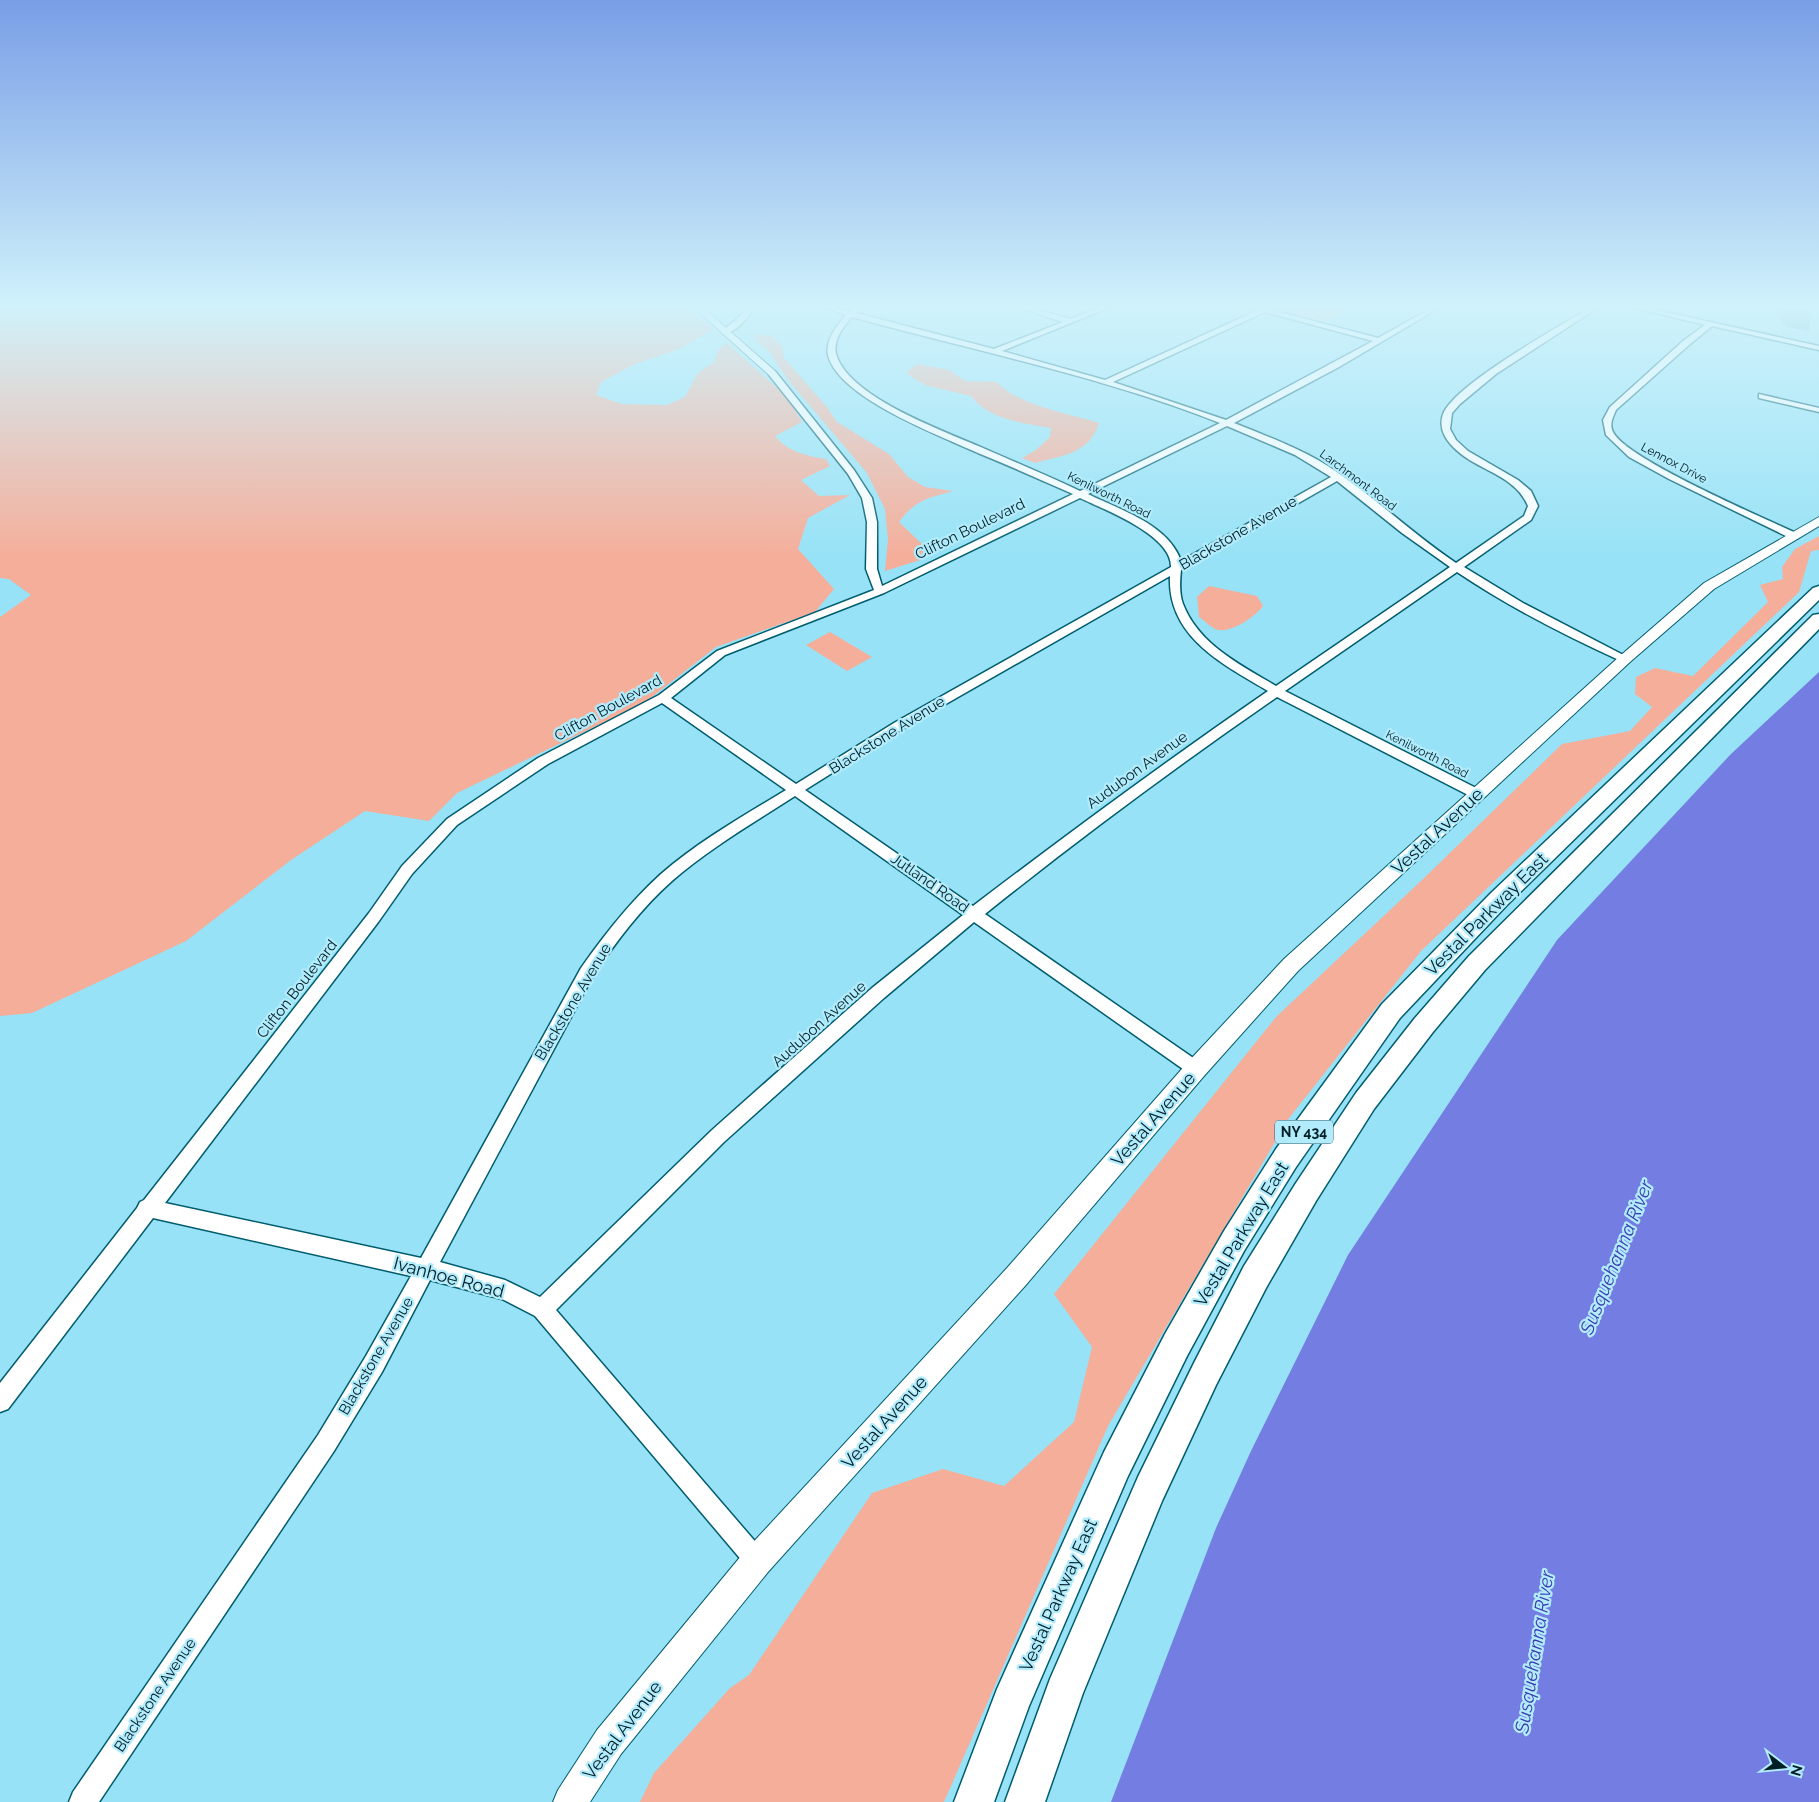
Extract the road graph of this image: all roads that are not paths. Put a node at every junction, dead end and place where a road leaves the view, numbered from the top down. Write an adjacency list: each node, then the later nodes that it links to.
1 (785, 389): 16 (street)
2 (859, 389): 11 (street, Kenilworth Road)
3 (1124, 389): 9 (street, Larchmont Road)
4 (1291, 389): 9 (street, Clifton Boulevard)
5 (1473, 389): 14 (street, Audubon Avenue)
6 (1635, 389): 13 (street, Lennox Drive)
7 (1762, 396): 8 (street)
8 (1819, 410)
9 (1225, 424): 10 (street, Larchmont Road); 11 (street, Clifton Boulevard)
10 (1337, 477): 14 (street, Larchmont Road); 15 (street, Blackstone Avenue)
11 (1080, 494): 15 (street, Kenilworth Road); 16 (street, Clifton Boulevard)
12 (1819, 520): 13 (street, Vestal Avenue)
13 (1794, 536): 19 (street, Vestal Avenue)
14 (1458, 568): 19 (street, Larchmont Road); 20 (street, Audubon Avenue)
15 (1176, 569): 20 (street, Kenilworth Road); 22 (street, Blackstone Avenue)
16 (880, 591): 21 (street, Clifton Boulevard)
17 (1819, 591): 33 (main road, Vestal Parkway East / NY 434)
18 (1819, 619): 34 (main road, Vestal Parkway East / NY 434)
19 (1625, 659): 23 (street, Vestal Avenue)
20 (1276, 691): 23 (street, Kenilworth Road); 24 (street, Audubon Avenue)
21 (663, 698): 22 (street, Jutland Road); 26 (street, Clifton Boulevard)
22 (798, 790): 24 (street, Jutland Road); 27 (street, Blackstone Avenue)
23 (1477, 794): 25 (street, Vestal Avenue)
24 (974, 914): 25 (street, Jutland Road); 28 (street, Audubon Avenue)
25 (1196, 1069): 30 (street, Vestal Avenue)
26 (147, 1208): 27 (street, Ivanhoe Road); 29 (street, Clifton Boulevard)
27 (425, 1269): 28 (street, Ivanhoe Road); 31 (street, Blackstone Avenue)
28 (542, 1309): 30 (street, Ivanhoe Road)
29 (0, 1401)
30 (757, 1561): 32 (street, Vestal Avenue)
31 (83, 1802)
32 (570, 1802)
33 (974, 1802)
34 (1025, 1802)

